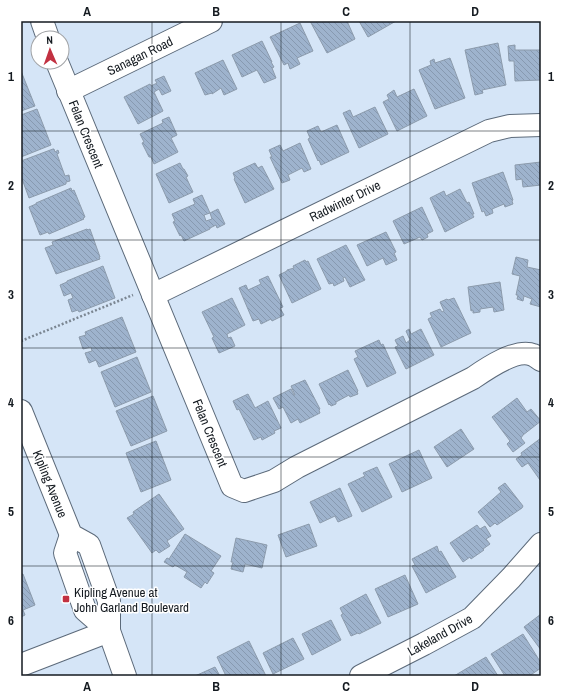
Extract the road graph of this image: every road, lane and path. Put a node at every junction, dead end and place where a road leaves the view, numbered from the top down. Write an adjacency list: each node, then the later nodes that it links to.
1 (211, 21): 3 (street, Sanagan Road)
2 (60, 70): 3 (street, Felan Crescent)
3 (68, 91): 5 (street, Felan Crescent)
4 (541, 124): 5 (street, Radwinter Drive)
5 (153, 295): 6 (path); 7 (street, Felan Crescent)
6 (21, 341)
7 (541, 360)
8 (21, 411): 10 (street, Kipling Avenue)
9 (541, 544): 13 (street, Lakeland Drive)
10 (109, 631): 11 (street); 12 (street, Kipling Avenue)
11 (21, 665)
12 (125, 676)
13 (361, 676)

